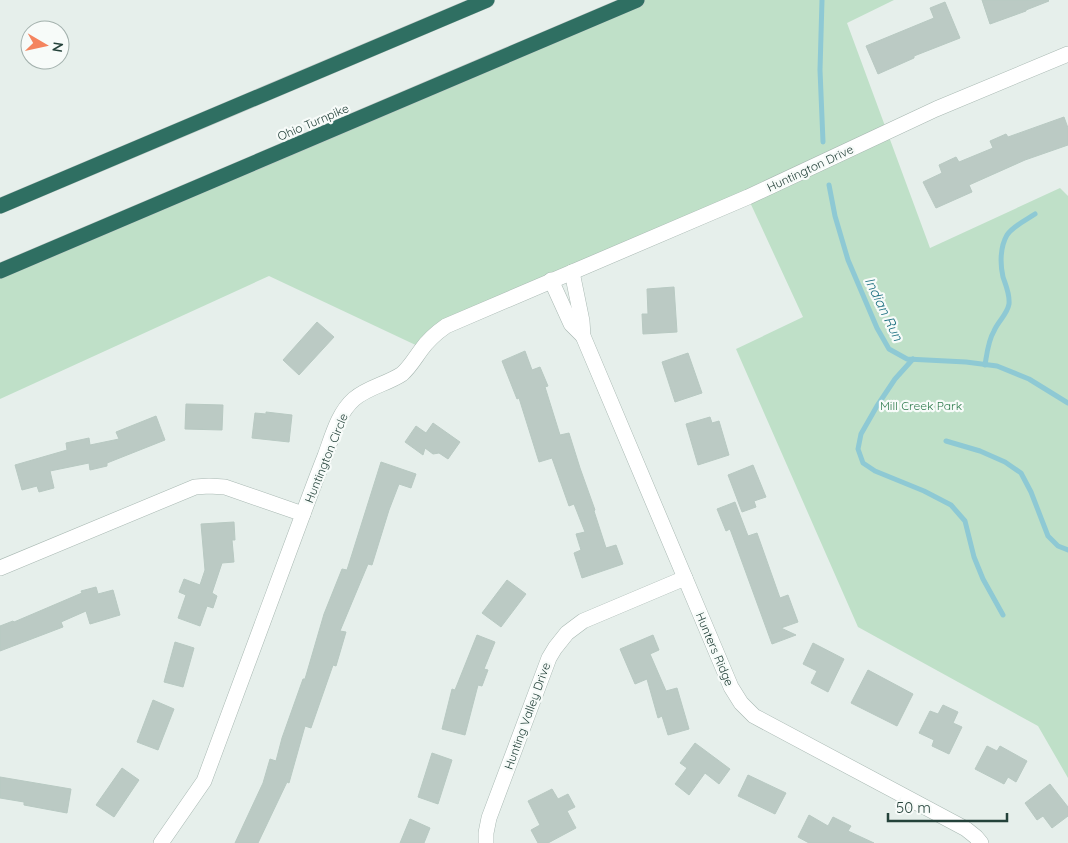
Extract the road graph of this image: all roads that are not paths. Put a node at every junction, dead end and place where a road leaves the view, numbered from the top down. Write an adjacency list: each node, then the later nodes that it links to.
1 (488, 0): 4 (highway)
2 (637, 0): 5 (highway, Ohio Turnpike)
3 (1068, 54): 6 (street, Huntington Drive)
4 (0, 206)
5 (0, 271)
6 (572, 272): 7 (street, Huntington Drive); 8 (street, Hunters Ridge)
7 (551, 280): 8 (street, Hunters Ridge); 9 (street, Huntington Circle)
8 (583, 336): 11 (street, Hunters Ridge)
9 (303, 514): 10 (street, Huntington Circle); 12 (street, Huntington Circle)
10 (0, 568)
11 (685, 578): 13 (street, Hunting Valley Drive); 14 (street, Hunters Ridge)
12 (161, 843)
13 (486, 843)
14 (981, 843)

